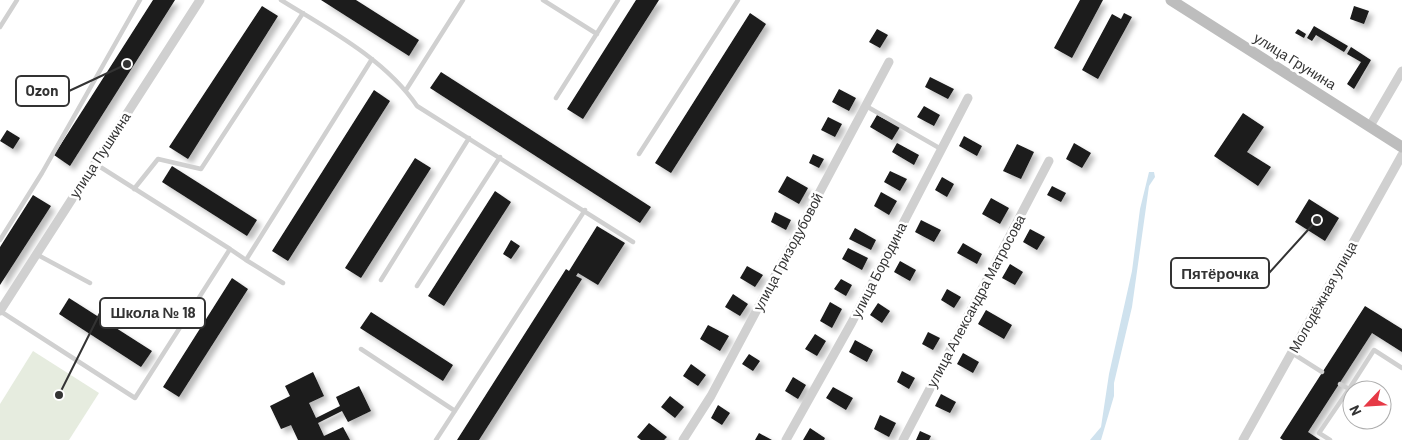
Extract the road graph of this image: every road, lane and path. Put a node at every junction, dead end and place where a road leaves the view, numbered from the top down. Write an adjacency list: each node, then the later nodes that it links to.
1 (18, 0): 11 (lane)
2 (140, 0): 31 (lane)
3 (200, 0): 28 (street, улица Пушкина)
4 (281, 0): 10 (lane)
5 (463, 0): 16 (lane)
6 (543, 0): 12 (lane)
7 (618, 0): 12 (lane)
8 (738, 0): 24 (lane)
9 (1171, 0): 20 (street, улица Грунина)
10 (303, 14): 13 (lane); 29 (lane)
11 (0, 27)
12 (597, 34): 17 (lane)
13 (372, 59): 16 (lane); 35 (lane)
14 (889, 62): 19 (street, улица Гризодубовой)
15 (1402, 71): 20 (street)
16 (406, 90): 21 (lane)
17 (556, 98)
18 (968, 98): 23 (street, улица Бородина)
19 (866, 106): 23 (lane); 49 (street, улица Гризодубовой)
20 (1370, 126): 22 (street, улица Грунина)
21 (469, 138): 26 (lane); 36 (lane)
22 (1402, 147)
23 (941, 149): 50 (street, улица Бородина)
24 (640, 154)
25 (1402, 155): 42 (street, Молодёжная улица)
26 (500, 157): 30 (lane); 39 (lane)
27 (1049, 161): 51 (street, улица Александра Матросова)
28 (94, 163): 29 (lane); 34 (street, улица Пушкина)
29 (134, 189): 33 (lane)
30 (585, 210): 32 (lane); 47 (lane)
31 (0, 240)
32 (633, 242)
33 (230, 249): 35 (lane); 40 (lane)
34 (36, 254): 37 (lane); 40 (street, улица Пушкина)
35 (246, 260): 38 (lane)
36 (381, 280)
37 (90, 283)
38 (283, 283)
39 (417, 286)
40 (0, 311)
41 (362, 349): 47 (lane)
42 (1292, 353): 44 (lane); 52 (street, Молодёжная улица)
43 (1402, 368): 45 (lane)
44 (1322, 372)
45 (1355, 380)
46 (1342, 399): 53 (lane)
47 (455, 411): 48 (lane)
48 (436, 440)
49 (683, 440)
50 (786, 440)
51 (903, 440)
52 (1243, 440)
53 (1330, 440)

